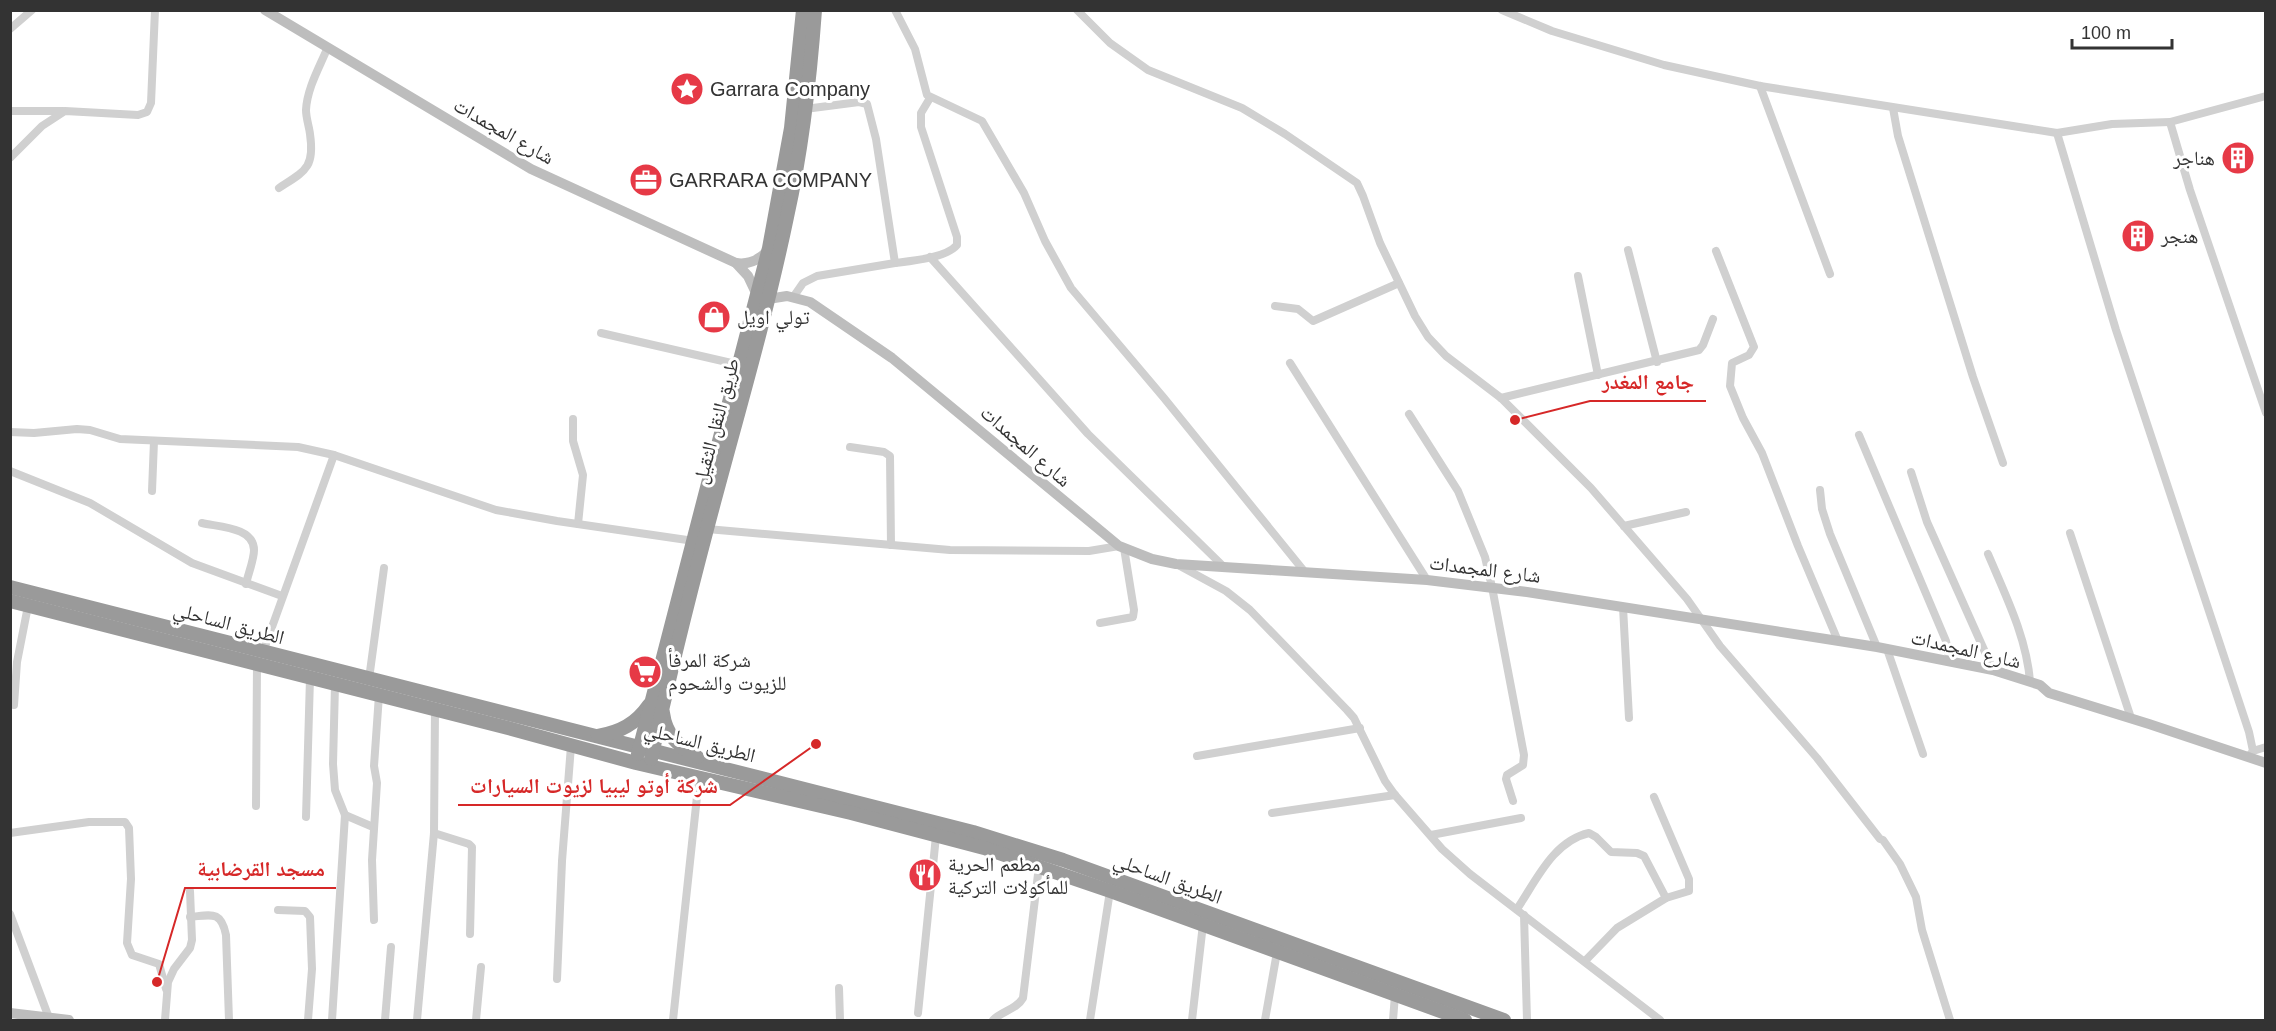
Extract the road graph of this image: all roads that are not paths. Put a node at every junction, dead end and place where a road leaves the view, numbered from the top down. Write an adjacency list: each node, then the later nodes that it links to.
1 (32, 10): 9 (street)
2 (155, 10): 17 (street)
3 (265, 10): 10 (main road, شارع المجمدات)
4 (803, 10): 22 (highway, طريق النقل الثقيل)
5 (815, 10): 15 (highway, طريق النقل الثقيل)
6 (895, 10): 13 (street)
7 (1077, 10): 30 (street)
8 (1502, 10): 11 (street)
9 (10, 29)
10 (327, 49): 21 (street); 26 (main road, شارع المجمدات)
11 (1760, 86): 14 (street); 28 (street)
12 (2265, 96): 18 (street)
13 (930, 98): 25 (street); 67 (street)
14 (1893, 108): 19 (street); 49 (street)
15 (805, 109): 27 (street); 32 (highway, طريق النقل الثقيل)
16 (10, 111): 17 (street)
17 (65, 111): 20 (street)
18 (2170, 122): 19 (street); 41 (street)
19 (2056, 133): 99 (street)
20 (10, 158)
21 (279, 188)
22 (769, 248): 26 (main road); 32 (highway, طريق النقل الثقيل)
23 (1628, 250): 36 (street)
24 (1716, 251): 78 (street)
25 (930, 257): 27 (street); 65 (street)
26 (736, 263): 32 (main road)
27 (895, 263): 31 (street)
28 (1830, 274)
29 (1578, 276): 39 (street)
30 (1399, 283): 33 (street); 40 (street)
31 (794, 296): 32 (main road); 62 (main road, شارع المجمدات)
32 (763, 298): 38 (highway, طريق النقل الثقيل); 58 (highway, طريق النقل الثقيل)
33 (1275, 306)
34 (1713, 319): 36 (street)
35 (601, 333): 38 (street)
36 (1657, 362): 39 (street)
37 (1290, 363): 68 (street)
38 (740, 365): 60 (highway, طريق النقل الثقيل)
39 (1598, 375): 40 (street)
40 (1501, 398): 57 (street)
41 (2265, 413)
42 (1409, 414): 71 (street)
43 (573, 419): 56 (street)
44 (10, 432): 46 (street)
45 (1859, 435): 81 (street)
46 (154, 441): 48 (street); 53 (street)
47 (850, 447): 61 (street)
48 (334, 455): 56 (street); 72 (street)
49 (2003, 463)
50 (10, 471): 69 (street)
51 (1911, 472): 82 (street)
52 (1820, 490): 79 (street)
53 (152, 491)
54 (1686, 512): 57 (street)
55 (202, 524): 69 (street)
56 (578, 524): 60 (street)
57 (1624, 526): 76 (street)
58 (707, 529): 61 (street); 88 (highway, طريق النقل الثقيل)
59 (2070, 532): 92 (street)
60 (694, 541): 88 (highway, طريق النقل الثقيل)
61 (891, 545): 62 (street)
62 (1121, 547): 64 (main road, شارع المجمدات); 77 (street)
63 (1988, 554): 85 (street)
64 (1176, 564): 65 (main road, شارع المجمدات); 93 (street)
65 (1223, 566): 67 (main road, شارع المجمدات)
66 (384, 568): 84 (street)
67 (1304, 572): 68 (main road, شارع المجمدات)
68 (1427, 580): 71 (main road, شارع المجمدات)
69 (246, 584): 72 (street)
70 (10, 586): 80 (highway, الطريق الساحلي)
71 (1492, 587): 75 (main road, شارع المجمدات); 107 (street)
72 (282, 596): 80 (street)
73 (10, 601): 74 (highway, الطريق الساحلي)
74 (28, 606): 80 (highway, الطريق الساحلي); 89 (street)
75 (1623, 607): 76 (main road, شارع المجمدات); 91 (street)
76 (1701, 620): 78 (main road, شارع المجمدات); 160 (street)
77 (1100, 623)
78 (1838, 642): 79 (main road, شارع المجمدات)
79 (1882, 648): 81 (main road, شارع المجمدات); 98 (street)
80 (260, 658): 83 (highway, الطريق الساحلي); 84 (highway, الطريق الساحلي); 108 (street)
81 (1950, 662): 82 (main road, شارع المجمدات)
82 (1992, 670): 85 (main road, شارع المجمدات)
83 (310, 678): 86 (highway, الطريق الساحلي); 111 (street)
84 (369, 679): 94 (highway, الطريق الساحلي)
85 (2030, 682): 92 (main road, شارع المجمدات)
86 (335, 685): 87 (highway, الطريق الساحلي); 110 (street)
87 (379, 695): 90 (highway, الطريق الساحلي); 113 (street)
88 (658, 702): 94 (highway); 97 (highway, طريق النقل الثقيل); 101 (highway)
89 (14, 705)
90 (435, 710): 95 (highway, الطريق الساحلي); 114 (street)
91 (1629, 718)
92 (2131, 718): 99 (main road, شارع المجمدات)
93 (1360, 728): 100 (street); 105 (street)
94 (596, 736): 97 (highway, الطريق الساحلي)
95 (571, 746): 103 (highway, الطريق الساحلي); 134 (street)
96 (2265, 747): 99 (street)
97 (646, 749): 101 (highway, الطريق الساحلي); 103 (highway, طريق النقل الثقيل)
98 (1923, 754)
99 (2251, 754): 102 (main road, شارع المجمدات)
100 (1197, 756)
101 (706, 763): 127 (highway, الطريق الساحلي)
102 (2265, 763)
103 (643, 765): 104 (highway, الطريق الساحلي)
104 (699, 778): 116 (highway, الطريق الساحلي); 149 (street)
105 (1395, 795): 109 (street); 117 (street)
106 (1654, 797): 121 (street)
107 (1513, 801)
108 (256, 806)
109 (1272, 813)
110 (345, 815): 113 (street); 145 (street)
111 (306, 817)
112 (1521, 818): 117 (street)
113 (373, 827): 128 (street)
114 (434, 832): 129 (street); 147 (street)
115 (10, 833): 136 (street)
116 (936, 836): 118 (highway, الطريق الساحلي); 139 (street)
117 (1431, 836): 122 (street)
118 (1039, 866): 120 (highway, الطريق الساحلي); 151 (street)
119 (190, 891): 126 (street)
120 (1110, 891): 127 (highway, الطريق الساحلي); 152 (street)
121 (1666, 898): 122 (street); 132 (street)
122 (1517, 909): 125 (street)
123 (278, 910): 144 (street)
124 (10, 914): 140 (street)
125 (1524, 915): 132 (street); 158 (street)
126 (190, 917): 136 (street); 143 (street)
127 (1203, 918): 131 (highway, الطريق الساحلي); 153 (street); 157 (highway, الطريق الساحلي)
128 (374, 920)
129 (470, 934)
130 (391, 947): 146 (street)
131 (1277, 952): 137 (highway, الطريق الساحلي); 154 (street)
132 (1585, 961): 159 (street)
133 (481, 968): 148 (street)
134 (557, 979)
135 (839, 988): 150 (street)
136 (166, 989): 142 (street)
137 (1395, 995): 155 (street); 156 (highway, الطريق الساحلي)
138 (10, 1013): 140 (main road)
139 (918, 1013)
140 (49, 1018): 141 (main road)
141 (69, 1020)
142 (165, 1020)
143 (229, 1020)
144 (308, 1020)
145 (332, 1020)
146 (385, 1020)
147 (417, 1020)
148 (476, 1020)
149 (673, 1020)
150 (840, 1020)
151 (993, 1020)
152 (1090, 1020)
153 (1192, 1020)
154 (1265, 1020)
155 (1393, 1020)
156 (1466, 1020)
157 (1504, 1020)
158 (1527, 1020)
159 (1660, 1020)
160 (1950, 1020)

